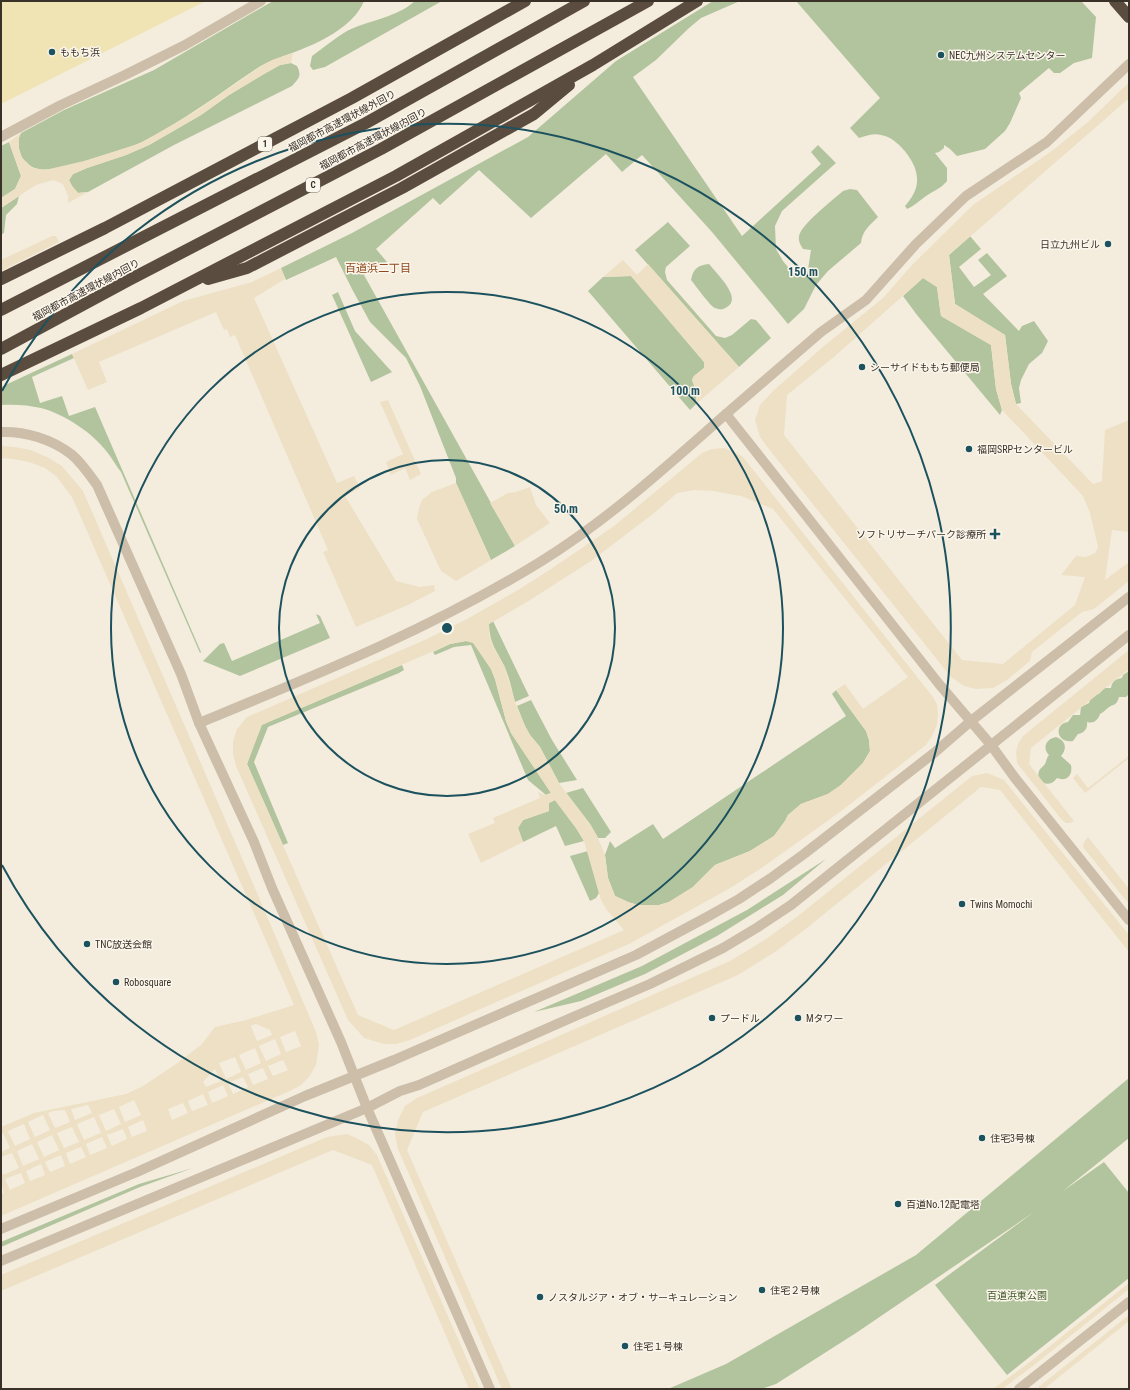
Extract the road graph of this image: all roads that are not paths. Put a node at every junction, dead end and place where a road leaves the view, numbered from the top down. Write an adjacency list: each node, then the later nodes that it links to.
1 (262, 1): 9 (street)
2 (525, 1): 10 (highway, 1)
3 (584, 1): 11 (highway, 福岡都市高速環状線外回り)
4 (648, 1): 12 (highway, 福岡都市高速環状線内回り / C)
5 (697, 1): 13 (highway)
6 (1115, 1): 7 (highway)
7 (1129, 17)
8 (1129, 64): 14 (street)
9 (1, 137)
10 (1, 279)
11 (1, 310)
12 (1, 349)
13 (1, 375)
14 (726, 414): 18 (street); 19 (street)
15 (1, 432): 19 (street)
16 (1129, 597): 18 (street)
17 (1129, 634): 20 (street)
18 (972, 721): 20 (street); 22 (street)
19 (200, 723): 22 (street)
20 (991, 745): 21 (street); 23 (street)
21 (1129, 920)
22 (354, 1075): 23 (street); 24 (street)
23 (367, 1108): 25 (street); 27 (street)
24 (1, 1229)
25 (1, 1262)
26 (1129, 1302): 28 (street)
27 (490, 1389)
28 (1019, 1389)

